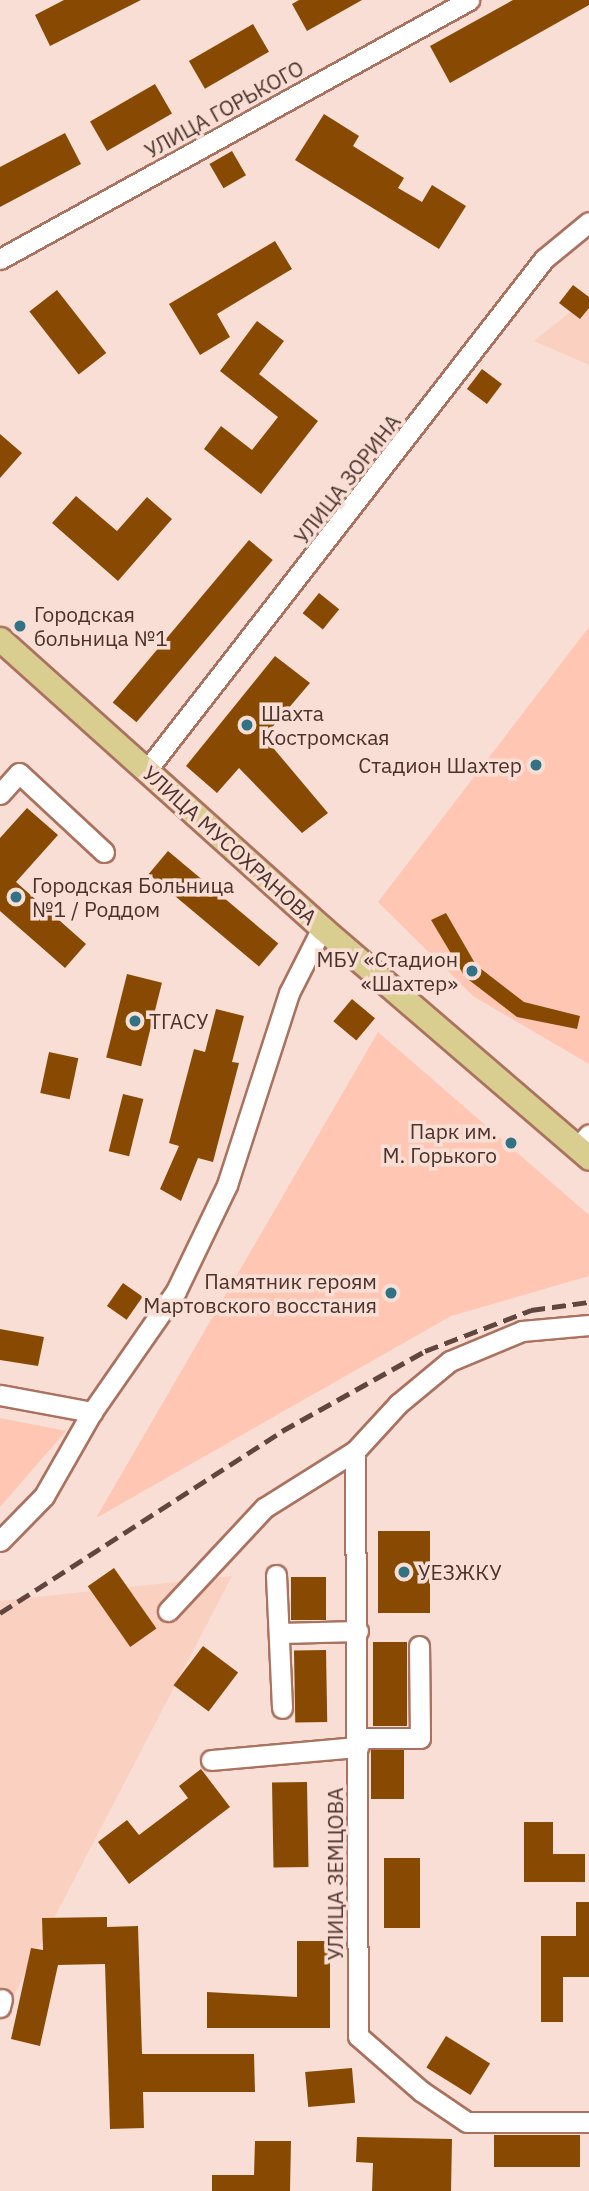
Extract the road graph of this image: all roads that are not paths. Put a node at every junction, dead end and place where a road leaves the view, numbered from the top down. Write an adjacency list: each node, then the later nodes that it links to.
1 (469, 0): 3 (street, УЛИЦА ГОРЬКОГО)
2 (589, 222): 5 (street, УЛИЦА ЗОРИНА)
3 (0, 258)
4 (0, 639): 5 (main road, УЛИЦА МУСОХРАНОВА)
5 (146, 771): 8 (main road, УЛИЦА МУСОХРАНОВА)
6 (0, 794): 7 (street)
7 (104, 852)
8 (322, 928): 9 (main road, УЛИЦА МУСОХРАНОВА); 12 (street)
9 (585, 1147)
10 (589, 1325): 13 (street)
11 (0, 1395): 12 (street)
12 (93, 1412): 14 (street)
13 (355, 1451): 16 (street); 17 (street, УЛИЦА ЗЕМЦОВА)
14 (0, 1541)
15 (276, 1575): 18 (street)
16 (168, 1611)
17 (358, 1631): 18 (street); 21 (street, УЛИЦА ЗЕМЦОВА)
18 (281, 1633): 20 (street)
19 (419, 1646): 21 (street)
20 (282, 1708)
21 (358, 1742): 22 (street); 23 (street, УЛИЦА ЗЕМЦОВА)
22 (211, 1760)
23 (589, 2122)

